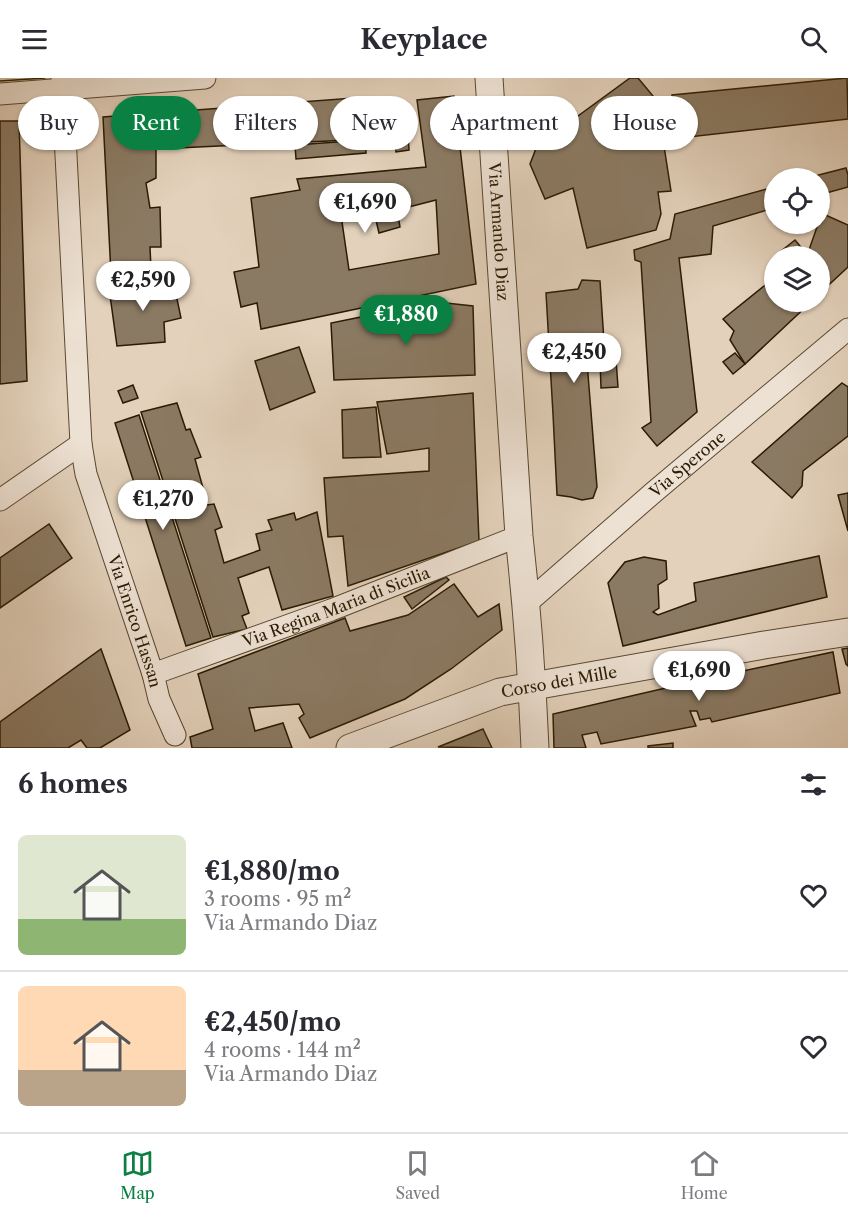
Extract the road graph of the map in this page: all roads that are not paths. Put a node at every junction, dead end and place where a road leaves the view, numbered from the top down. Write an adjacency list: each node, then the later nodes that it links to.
1 (206, 78): 3 (street)
2 (489, 78): 9 (street, Via Armando Diaz)
3 (63, 84): 4 (street); 7 (street, Via Enrico Hassan)
4 (26, 85): 5 (street)
5 (0, 93)
6 (848, 329): 10 (street, Via Sperone)
7 (81, 444): 8 (street); 12 (street, Via Enrico Hassan)
8 (0, 500)
9 (519, 536): 10 (street, Via Armando Diaz); 12 (street, Via Regina Maria di Sicilia)
10 (526, 603): 13 (street, Via Armando Diaz)
11 (848, 632): 13 (street, Corso dei Mille)
12 (153, 674): 14 (street, Via Enrico Hassan)
13 (532, 687): 15 (street, Corso dei Mille); 16 (street, Via Armando Diaz)
14 (175, 735)
15 (350, 748)
16 (535, 748)

